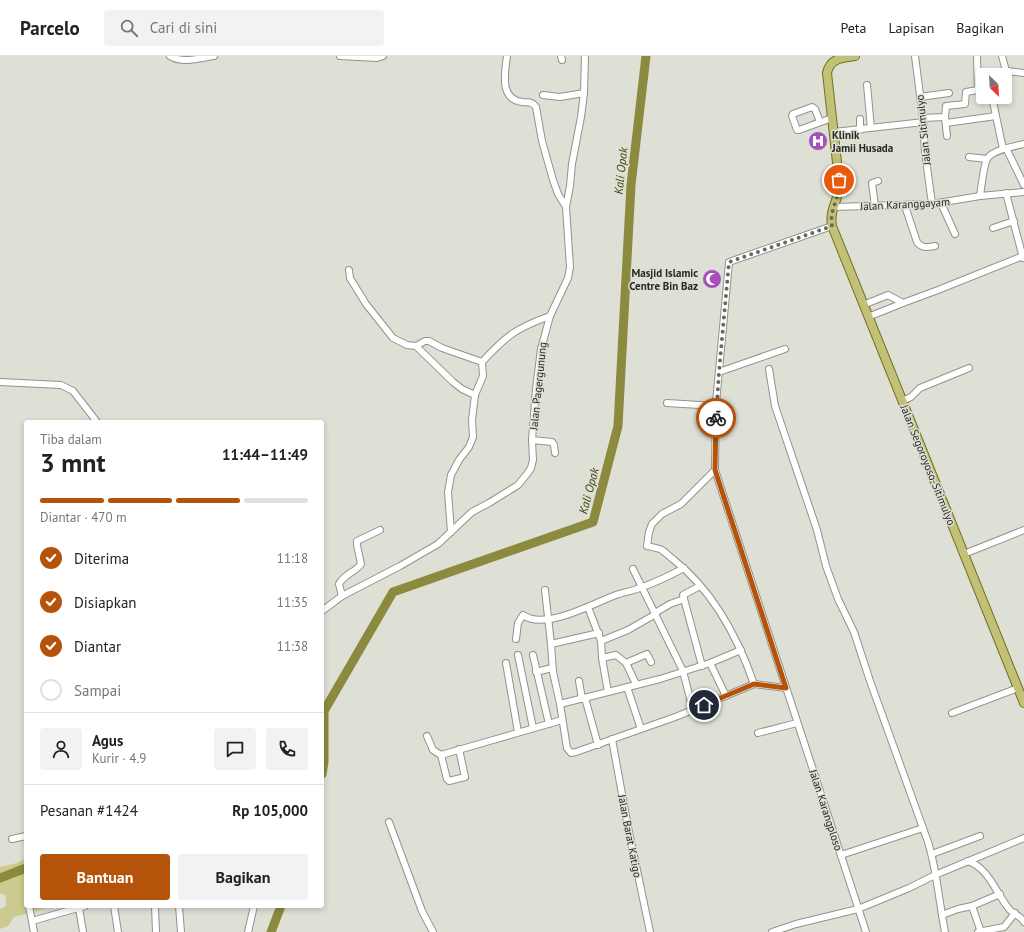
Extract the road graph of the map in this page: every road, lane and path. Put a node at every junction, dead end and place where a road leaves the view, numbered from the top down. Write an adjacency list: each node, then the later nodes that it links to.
1 (170, 56): 2 (street)
2 (214, 56)
3 (340, 56): 10 (street)
4 (507, 56): 46 (street, Jalan Pagergunung)
5 (585, 56): 18 (street)
6 (855, 56): 11 (main road)
7 (915, 56): 21 (street, Jalan Sitimulyo)
8 (977, 56): 12 (street)
9 (1002, 56): 13 (street)
10 (379, 57)
11 (840, 57): 24 (main road)
12 (978, 68)
13 (1004, 68)
14 (1024, 73): 15 (street)
15 (1012, 74)
16 (867, 85): 29 (street)
17 (976, 91): 27 (street)
18 (584, 93): 20 (street); 46 (street)
19 (949, 93): 21 (street)
20 (543, 95)
21 (920, 97): 26 (street, Jalan Sitimulyo)
22 (993, 104): 23 (street)
23 (996, 116): 27 (street); 34 (street)
24 (832, 118): 28 (street); 31 (main road)
25 (860, 119): 30 (street)
26 (924, 120): 27 (street); 29 (street); 43 (street, Jalan Sitimulyo)
27 (946, 120): 32 (street)
28 (820, 122): 28 (street)
29 (871, 128): 30 (street)
30 (860, 130): 31 (street)
31 (834, 132): 47 (main road)
32 (947, 136)
33 (1024, 144): 34 (street)
34 (1004, 149): 36 (street); 38 (street)
35 (969, 157): 36 (street)
36 (986, 159): 41 (street)
37 (878, 181): 44 (street)
38 (1024, 185)
39 (1024, 192): 40 (street, Jalan Karanggayam)
40 (1006, 193): 41 (street, Jalan Karanggayam); 48 (street)
41 (980, 196): 42 (street, Jalan Karanggayam)
42 (941, 203): 43 (street, Jalan Karanggayam); 51 (street)
43 (932, 204): 45 (street, Jalan Karanggayam)
44 (875, 206): 45 (street, Jalan Karanggayam); 47 (street, Jalan Karanggayam)
45 (905, 206): 52 (street)
46 (566, 207): 57 (street, Jalan Pagergunung)
47 (833, 207): 49 (main road)
48 (1014, 222): 50 (street); 53 (street)
49 (832, 226): 56 (main road, Jalan Segoroyoso-Sitimulyo); 64 (street, Jalan Karangploso)
50 (993, 228)
51 (955, 234)
52 (935, 246)
53 (1023, 257): 55 (street)
54 (349, 270): 59 (street)
55 (902, 303): 56 (street); 58 (street)
56 (863, 305): 58 (main road, Jalan Segoroyoso-Sitimulyo)
57 (550, 316): 61 (street); 71 (street, Jalan Pagergunung)
58 (868, 317): 67 (main road, Jalan Segoroyoso-Sitimulyo)
59 (416, 346): 61 (street); 66 (street)
60 (786, 349): 64 (street)
61 (482, 362): 66 (street)
62 (969, 368): 67 (street)
63 (769, 369): 131 (street)
64 (719, 372): 69 (street, Jalan Karangploso)
65 (0, 382): 70 (street)
66 (475, 395): 76 (street)
67 (902, 401): 77 (main road, Jalan Segoroyoso-Sitimulyo)
68 (667, 403): 69 (street)
69 (716, 406): 73 (street, Jalan Karangploso)
70 (95, 420)
71 (532, 440): 72 (street); 76 (street, Jalan Pagergunung)
72 (555, 453)
73 (715, 470): 78 (street); 109 (street, Jalan Karangploso)
74 (380, 530): 83 (street)
75 (1024, 530): 77 (street)
76 (450, 532): 83 (street, Jalan Pagergunung)
77 (964, 554): 110 (main road, Jalan Segoroyoso-Sitimulyo)
78 (684, 568): 80 (street); 81 (street)
79 (633, 569): 81 (street)
80 (700, 586): 84 (street); 93 (street)
81 (642, 588): 85 (street); 87 (street)
82 (545, 590): 88 (street)
83 (342, 596): 86 (street, Jalan Pagergunung)
84 (684, 599): 87 (street); 101 (street)
85 (588, 607): 88 (street); 89 (street)
86 (324, 610)
87 (655, 614): 91 (street); 103 (street)
88 (548, 618): 90 (street); 92 (street)
89 (599, 633): 91 (street); 92 (street)
90 (516, 639)
91 (601, 640): 96 (street)
92 (551, 644): 102 (street)
93 (741, 650): 100 (street); 107 (street)
94 (518, 655): 121 (street)
95 (533, 655): 104 (street)
96 (602, 658): 97 (street); 111 (street)
97 (626, 662): 98 (street); 106 (street)
98 (651, 662)
99 (506, 663): 123 (street)
100 (710, 664): 101 (street); 112 (street)
101 (702, 666): 103 (street)
102 (552, 668): 104 (street); 115 (street)
103 (683, 671): 106 (street); 116 (street)
104 (536, 672): 120 (street)
105 (579, 681): 113 (street)
106 (636, 684): 108 (street)
107 (754, 684): 109 (street); 112 (street)
108 (627, 687): 111 (street); 122 (street)
109 (786, 688): 119 (street, Jalan Karangploso)
110 (1018, 688): 114 (main road, Jalan Segoroyoso-Sitimulyo); 117 (street)
111 (608, 692): 113 (street)
112 (726, 696): 116 (street)
113 (584, 698): 115 (street); 127 (street)
114 (1024, 703)
115 (560, 704): 118 (street)
116 (693, 710): 122 (street)
117 (952, 713)
118 (562, 720): 120 (street); 127 (street)
119 (798, 723): 124 (street); 137 (street, Jalan Karangploso)
120 (549, 724): 121 (street)
121 (533, 728): 123 (street)
122 (641, 729): 126 (street)
123 (518, 732): 128 (street)
124 (758, 733)
125 (427, 736): 129 (street)
126 (612, 740): 127 (street); 162 (street, Jalan Barat Katigo)
127 (598, 744)
128 (459, 749): 129 (street); 129 (street)
129 (441, 755)
130 (389, 822): 161 (street)
131 (923, 828): 136 (street); 137 (street)
132 (24, 836): 135 (street)
133 (980, 836): 136 (street)
134 (1024, 838): 138 (street)
135 (12, 839)
136 (932, 854): 139 (street)
137 (841, 855): 149 (street, Jalan Karangploso)
138 (968, 861): 139 (street); 140 (street)
139 (935, 875): 149 (street); 151 (street)
140 (1000, 894): 141 (street); 150 (street)
141 (972, 906): 151 (street); 167 (street)
142 (29, 908): 152 (street)
143 (78, 908): 152 (street)
144 (82, 908): 156 (street)
145 (114, 908): 157 (street)
146 (155, 908): 158 (street)
147 (179, 908): 159 (street)
148 (254, 908): 160 (street)
149 (858, 909): 163 (street); 164 (street, Jalan Karangploso)
150 (1015, 913): 153 (street); 154 (street)
151 (942, 915): 165 (street)
152 (32, 921): 155 (street)
153 (1024, 922)
154 (1006, 930): 167 (street)
155 (34, 932)
156 (84, 932)
157 (118, 932)
158 (156, 932)
159 (181, 932)
160 (248, 932)
161 (434, 932)
162 (650, 932)
163 (772, 932)
164 (866, 932)
165 (945, 932)
166 (978, 932): 167 (street)
167 (981, 932)

